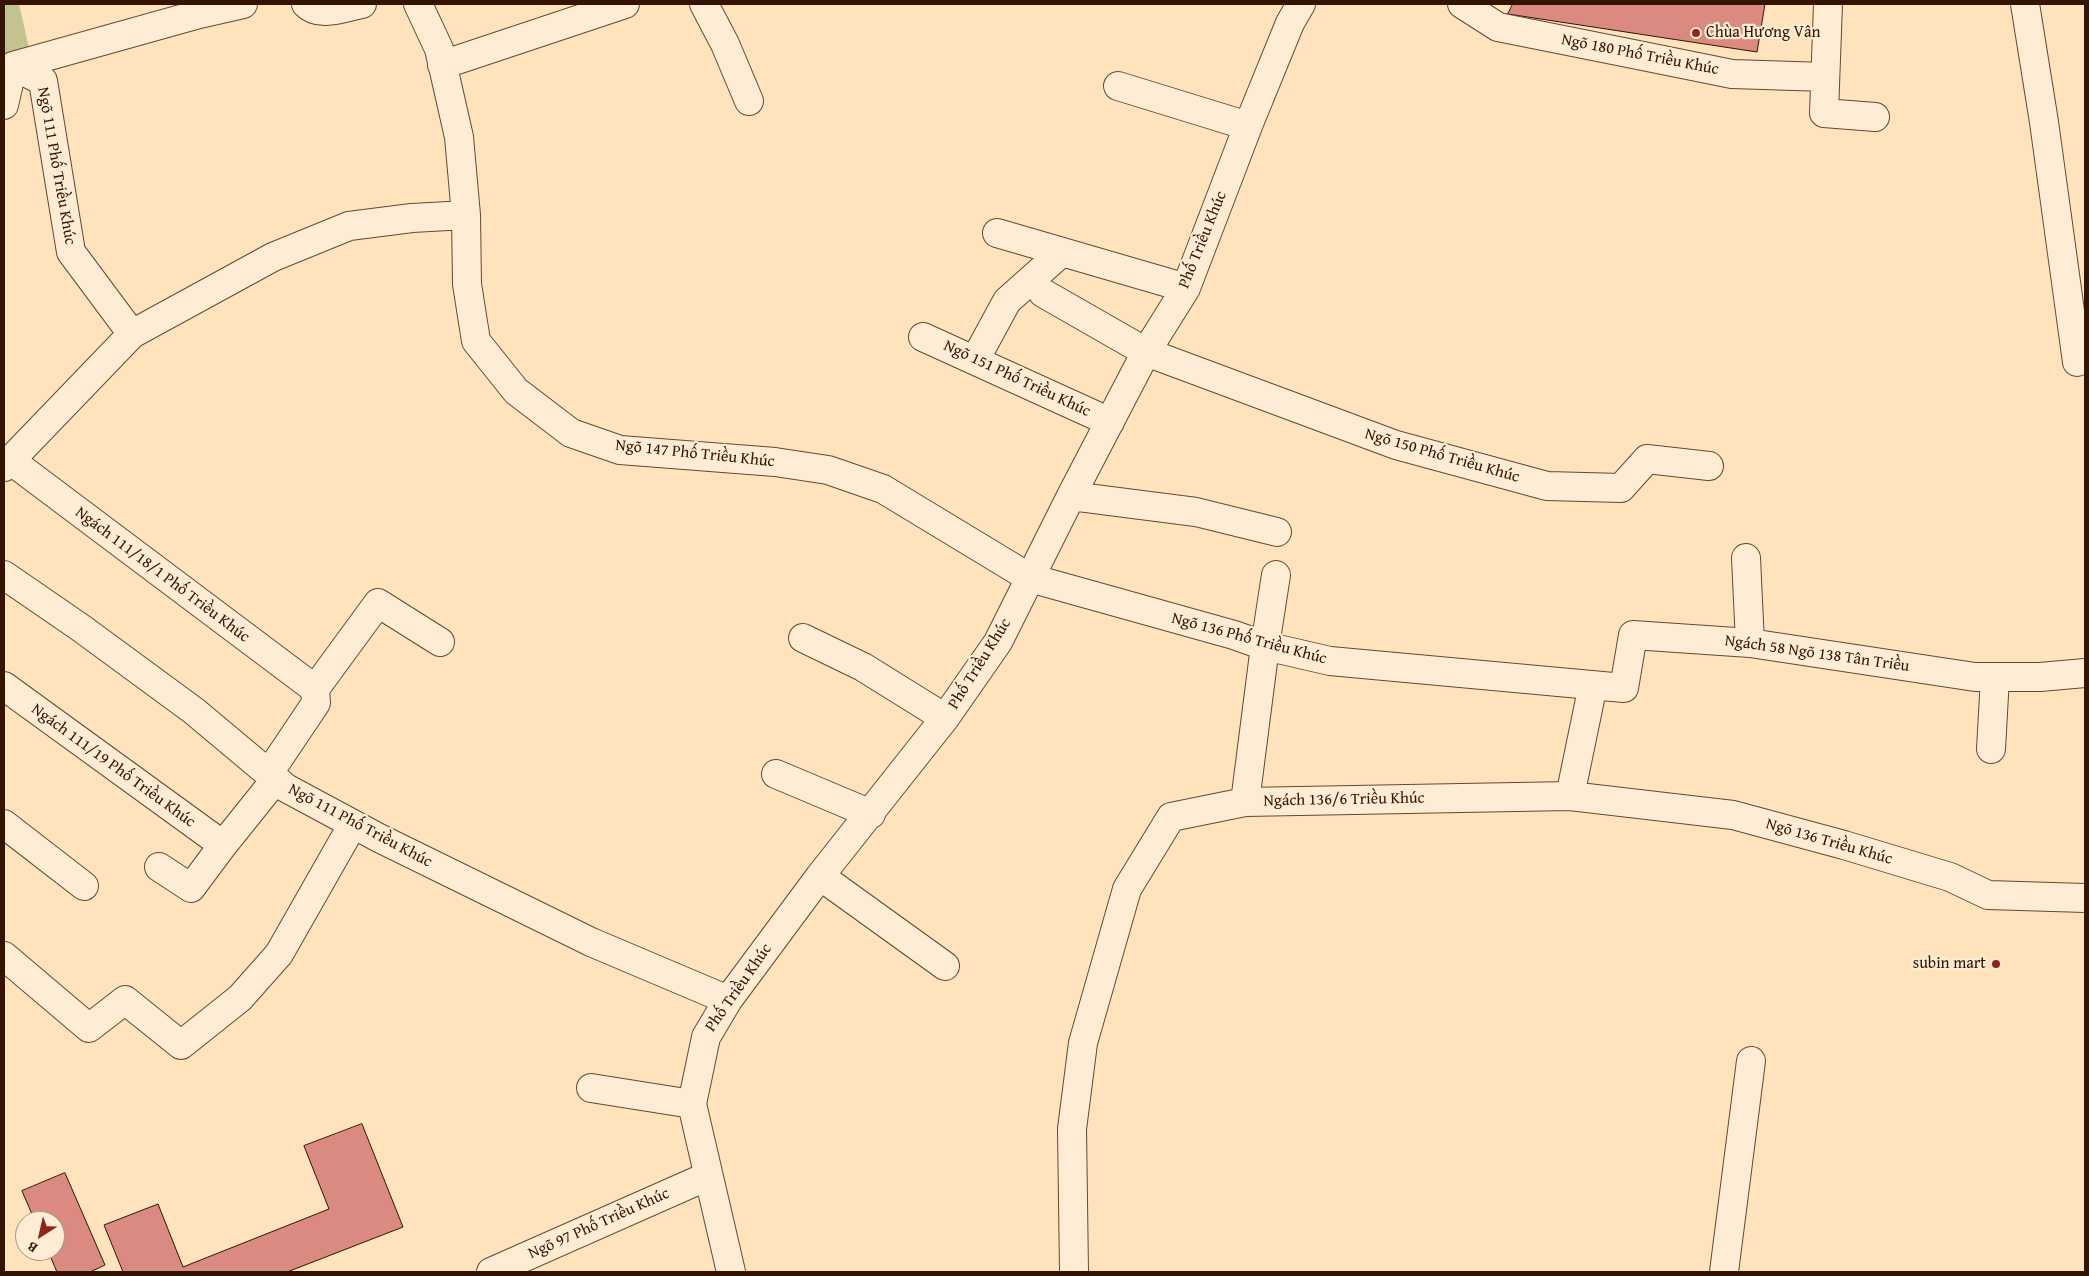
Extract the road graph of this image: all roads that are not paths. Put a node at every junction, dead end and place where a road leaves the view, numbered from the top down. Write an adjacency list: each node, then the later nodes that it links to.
1 (243, 4): 12 (street)
2 (306, 4): 3 (street)
3 (362, 4)
4 (418, 4): 11 (street, Ngõ 147 Phố Triều Khúc)
5 (625, 4): 11 (street)
6 (704, 4): 15 (street)
7 (1301, 4): 18 (street, Phố Triều Khúc)
8 (1462, 4): 13 (street, Ngõ 180 Phố Triều Khúc)
9 (1828, 4): 13 (street)
10 (2025, 4): 28 (street)
11 (442, 65): 19 (street, Ngõ 147 Phố Triều Khúc)
12 (13, 66): 16 (street, Ngõ 111 Phố Triều Khúc); 24 (street, Ngõ 111 Phố Triều Khúc)
13 (1825, 77): 17 (street)
14 (1118, 86): 18 (street)
15 (749, 101)
16 (4, 105)
17 (1875, 117)
18 (1248, 126): 22 (street, Phố Triều Khúc)
19 (466, 214): 24 (street); 37 (street, Ngõ 147 Phố Triều Khúc)
20 (997, 233): 21 (street)
21 (1062, 252): 22 (street); 27 (street)
22 (1186, 288): 26 (street, Phố Triều Khúc)
23 (1043, 293): 26 (street)
24 (132, 334): 30 (street)
25 (924, 337): 27 (street, Ngõ 151 Phố Triều Khúc)
26 (1146, 352): 29 (street, Phố Triều Khúc); 31 (street, Ngõ 150 Phố Triều Khúc)
27 (976, 360): 29 (street, Ngõ 151 Phố Triều Khúc)
28 (2077, 362)
29 (1110, 422): 32 (street, Phố Triều Khúc)
30 (7, 464): 46 (street, Ngách 111/18/1 Phố Triều Khúc)
31 (1709, 466)
32 (1071, 496): 33 (street); 37 (street, Phố Triều Khúc)
33 (1277, 532)
34 (1746, 558): 40 (street)
35 (4, 575): 50 (street, Ngõ 111 Phố Triều Khúc)
36 (1276, 575): 41 (street, Ngách 136/6 Triều Khúc)
37 (1030, 578): 41 (street, Ngõ 136 Phố Triều Khúc); 47 (street, Phố Triều Khúc)
38 (803, 638): 47 (street)
39 (440, 642): 46 (street)
40 (1750, 643): 43 (street, Ngách 58 Ngõ 138 Tân Triều); 44 (street, Ngách 58 Ngõ 138 Tân Triều)
41 (1264, 646): 44 (street, Ngõ 136 Phố Triều Khúc); 52 (street, Ngách 136/6 Triều Khúc)
42 (2085, 673): 43 (street, Ngách 58 Ngõ 138 Tân Triều)
43 (1995, 677): 48 (street)
44 (1593, 685): 51 (street)
45 (4, 686): 56 (street, Ngách 111/19 Phố Triều Khúc)
46 (314, 689): 50 (street)
47 (945, 718): 53 (street, Phố Triều Khúc)
48 (1991, 749)
49 (776, 774): 53 (street)
50 (273, 776): 55 (street, Ngõ 111 Phố Triều Khúc); 56 (street)
51 (1570, 796): 52 (street, Ngách 136/6 Triều Khúc); 60 (street, Ngõ 136 Triều Khúc)
52 (1245, 802): 70 (street)
53 (871, 814): 58 (street, Phố Triều Khúc)
54 (4, 824): 59 (street)
55 (353, 824): 61 (street); 63 (street, Ngõ 111 Phố Triều Khúc)
56 (223, 846): 57 (street)
57 (159, 867)
58 (820, 876): 62 (street); 63 (street, Phố Triều Khúc)
59 (84, 886)
60 (2085, 898)
61 (4, 956)
62 (945, 966)
63 (728, 1000): 66 (street, Phố Triều Khúc)
64 (1751, 1061): 71 (street)
65 (591, 1088): 66 (street)
66 (692, 1104): 67 (street, Phố Triều Khúc)
67 (708, 1176): 68 (street, Ngõ 97 Phố Triều Khúc); 69 (street, Phố Triều Khúc)
68 (491, 1272)
69 (731, 1272)
70 (1074, 1272)
71 (1724, 1272)

